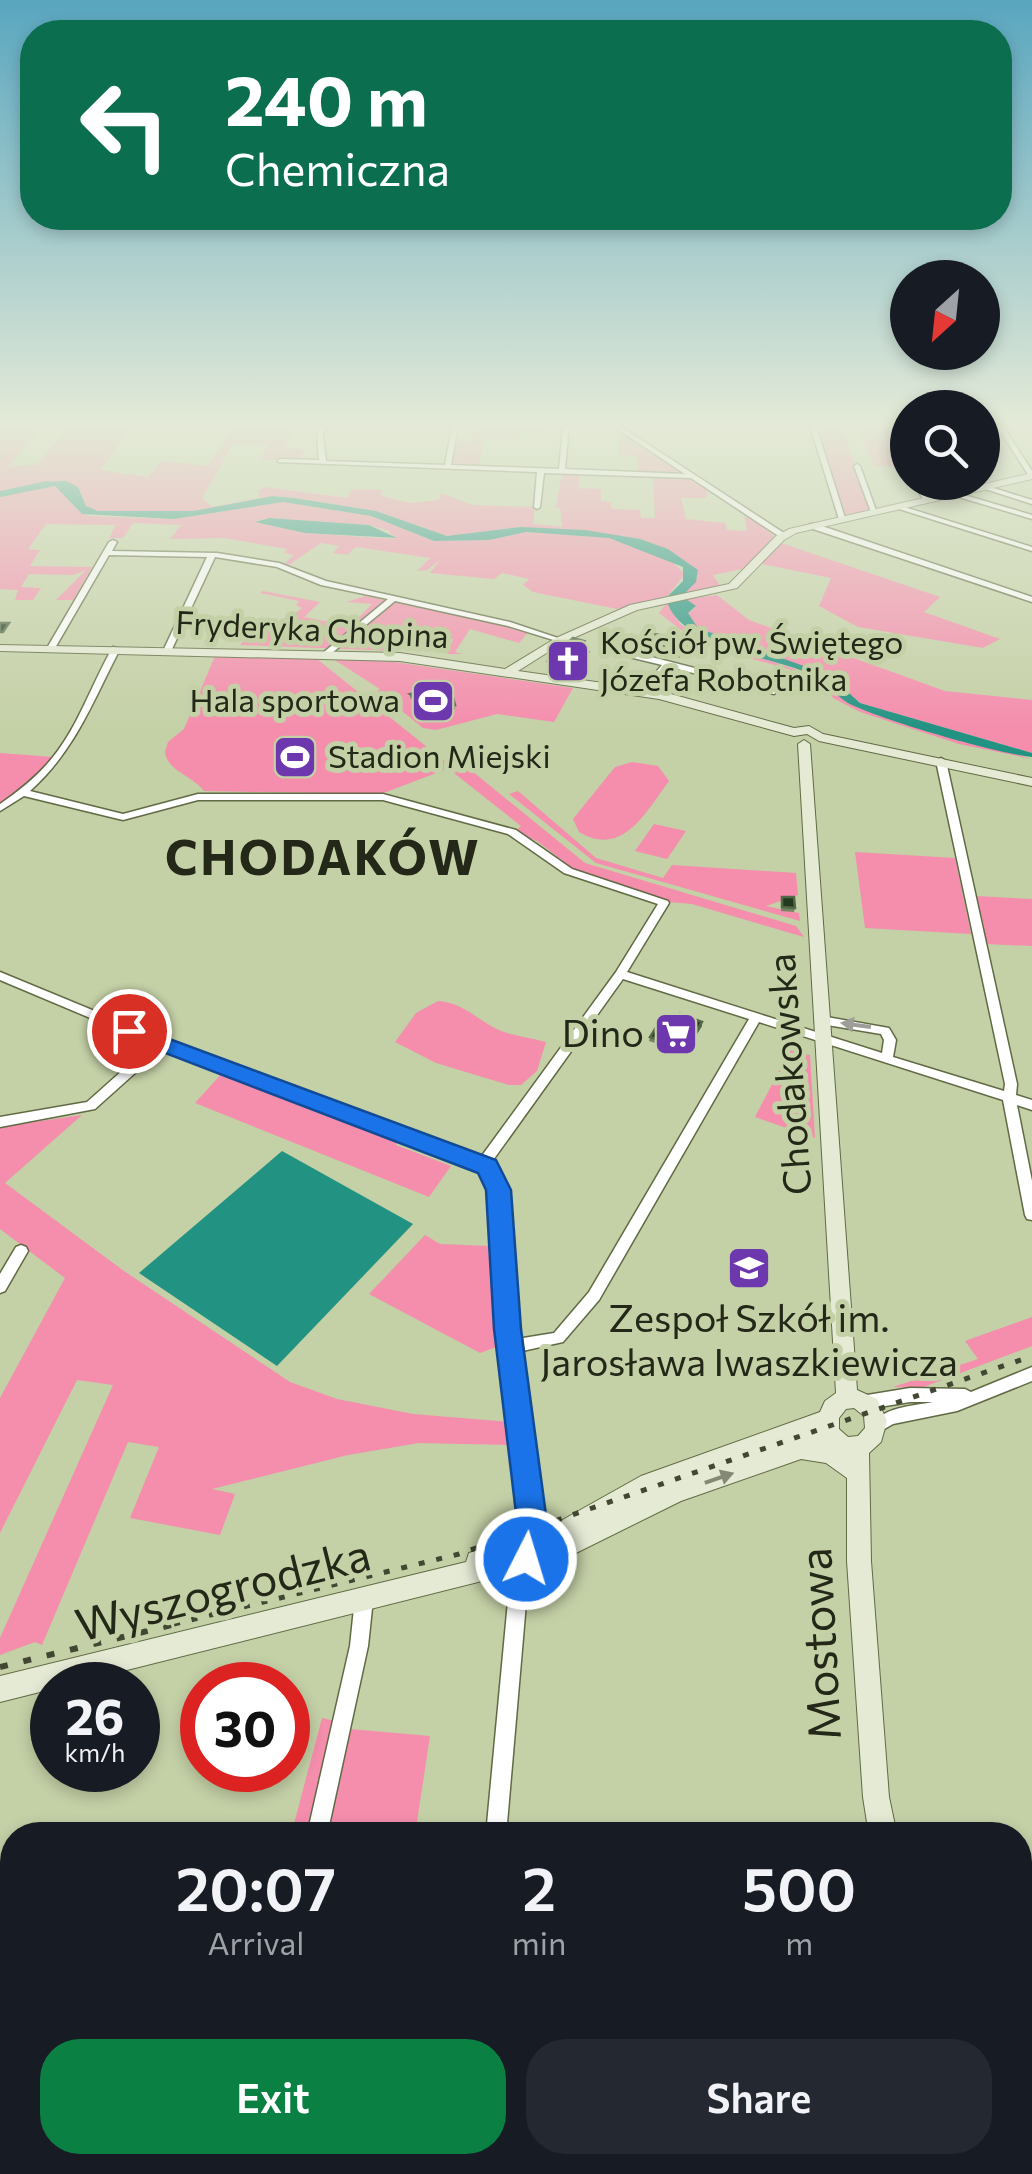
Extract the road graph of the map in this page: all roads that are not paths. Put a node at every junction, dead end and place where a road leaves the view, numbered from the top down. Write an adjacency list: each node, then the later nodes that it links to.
1 (770, 527): 5 (street)
2 (809, 527): 5 (main road)
3 (817, 527): 11 (street)
4 (963, 527): 7 (street)
5 (783, 536): 12 (main road)
6 (113, 542): 8 (street)
7 (1032, 549)
8 (108, 553): 9 (street); 13 (street)
9 (212, 555): 10 (street); 15 (street)
10 (392, 600): 12 (street); 17 (street)
11 (1032, 600)
12 (560, 640): 20 (main road)
13 (51, 648): 14 (main road, Fryderyka Chopina); 16 (main road, Fryderyka Chopina)
14 (116, 649): 15 (main road, Fryderyka Chopina); 26 (street)
15 (168, 649): 17 (main road, Fryderyka Chopina)
16 (1, 650)
17 (327, 654): 20 (main road, Fryderyka Chopina)
18 (628, 654): 19 (street)
19 (668, 664): 21 (street); 22 (street)
20 (508, 672): 22 (main road, Fryderyka Chopina)
21 (774, 691)
22 (644, 692): 23 (main road, Fryderyka Chopina)
23 (806, 738): 24 (main road, Fryderyka Chopina); 31 (main road, Chodakowska)
24 (941, 761): 25 (main road, Fryderyka Chopina); 34 (street)
25 (1032, 782)
26 (26, 793): 27 (street); 28 (street)
27 (0, 808)
28 (620, 974): 30 (street); 37 (street)
29 (0, 976): 32 (street)
30 (756, 1018): 31 (street); 41 (street)
31 (822, 1030): 33 (street); 33 (street, one-way to 31); 44 (main road, Chodakowska)
32 (161, 1044): 36 (street); 37 (street)
33 (887, 1059): 34 (street)
34 (1009, 1097): 35 (street); 38 (street)
35 (1032, 1104)
36 (0, 1122)
37 (484, 1164): 41 (street)
38 (1032, 1215)
39 (21, 1251): 40 (street)
40 (0, 1287)
41 (510, 1347): 49 (street)
42 (1032, 1374): 43 (street)
43 (982, 1395): 44 (street); 45 (street)
44 (854, 1401): 45 (main road); 46 (main road)
45 (879, 1426): 46 (main road)
46 (840, 1434): 47 (main road, Wyszogrodzka); 48 (main road, Mostowa); 49 (main road, Wyszogrodzka)
47 (800, 1451): 48 (main road); 49 (main road, Wyszogrodzka, one-way to 47)
48 (856, 1472): 54 (main road, Mostowa)
49 (528, 1552): 50 (main road, Wyszogrodzka); 53 (street)
50 (364, 1599): 51 (main road, Wyszogrodzka); 52 (street)
51 (0, 1689)
52 (321, 1822)
53 (497, 1822)
54 (881, 1822)

